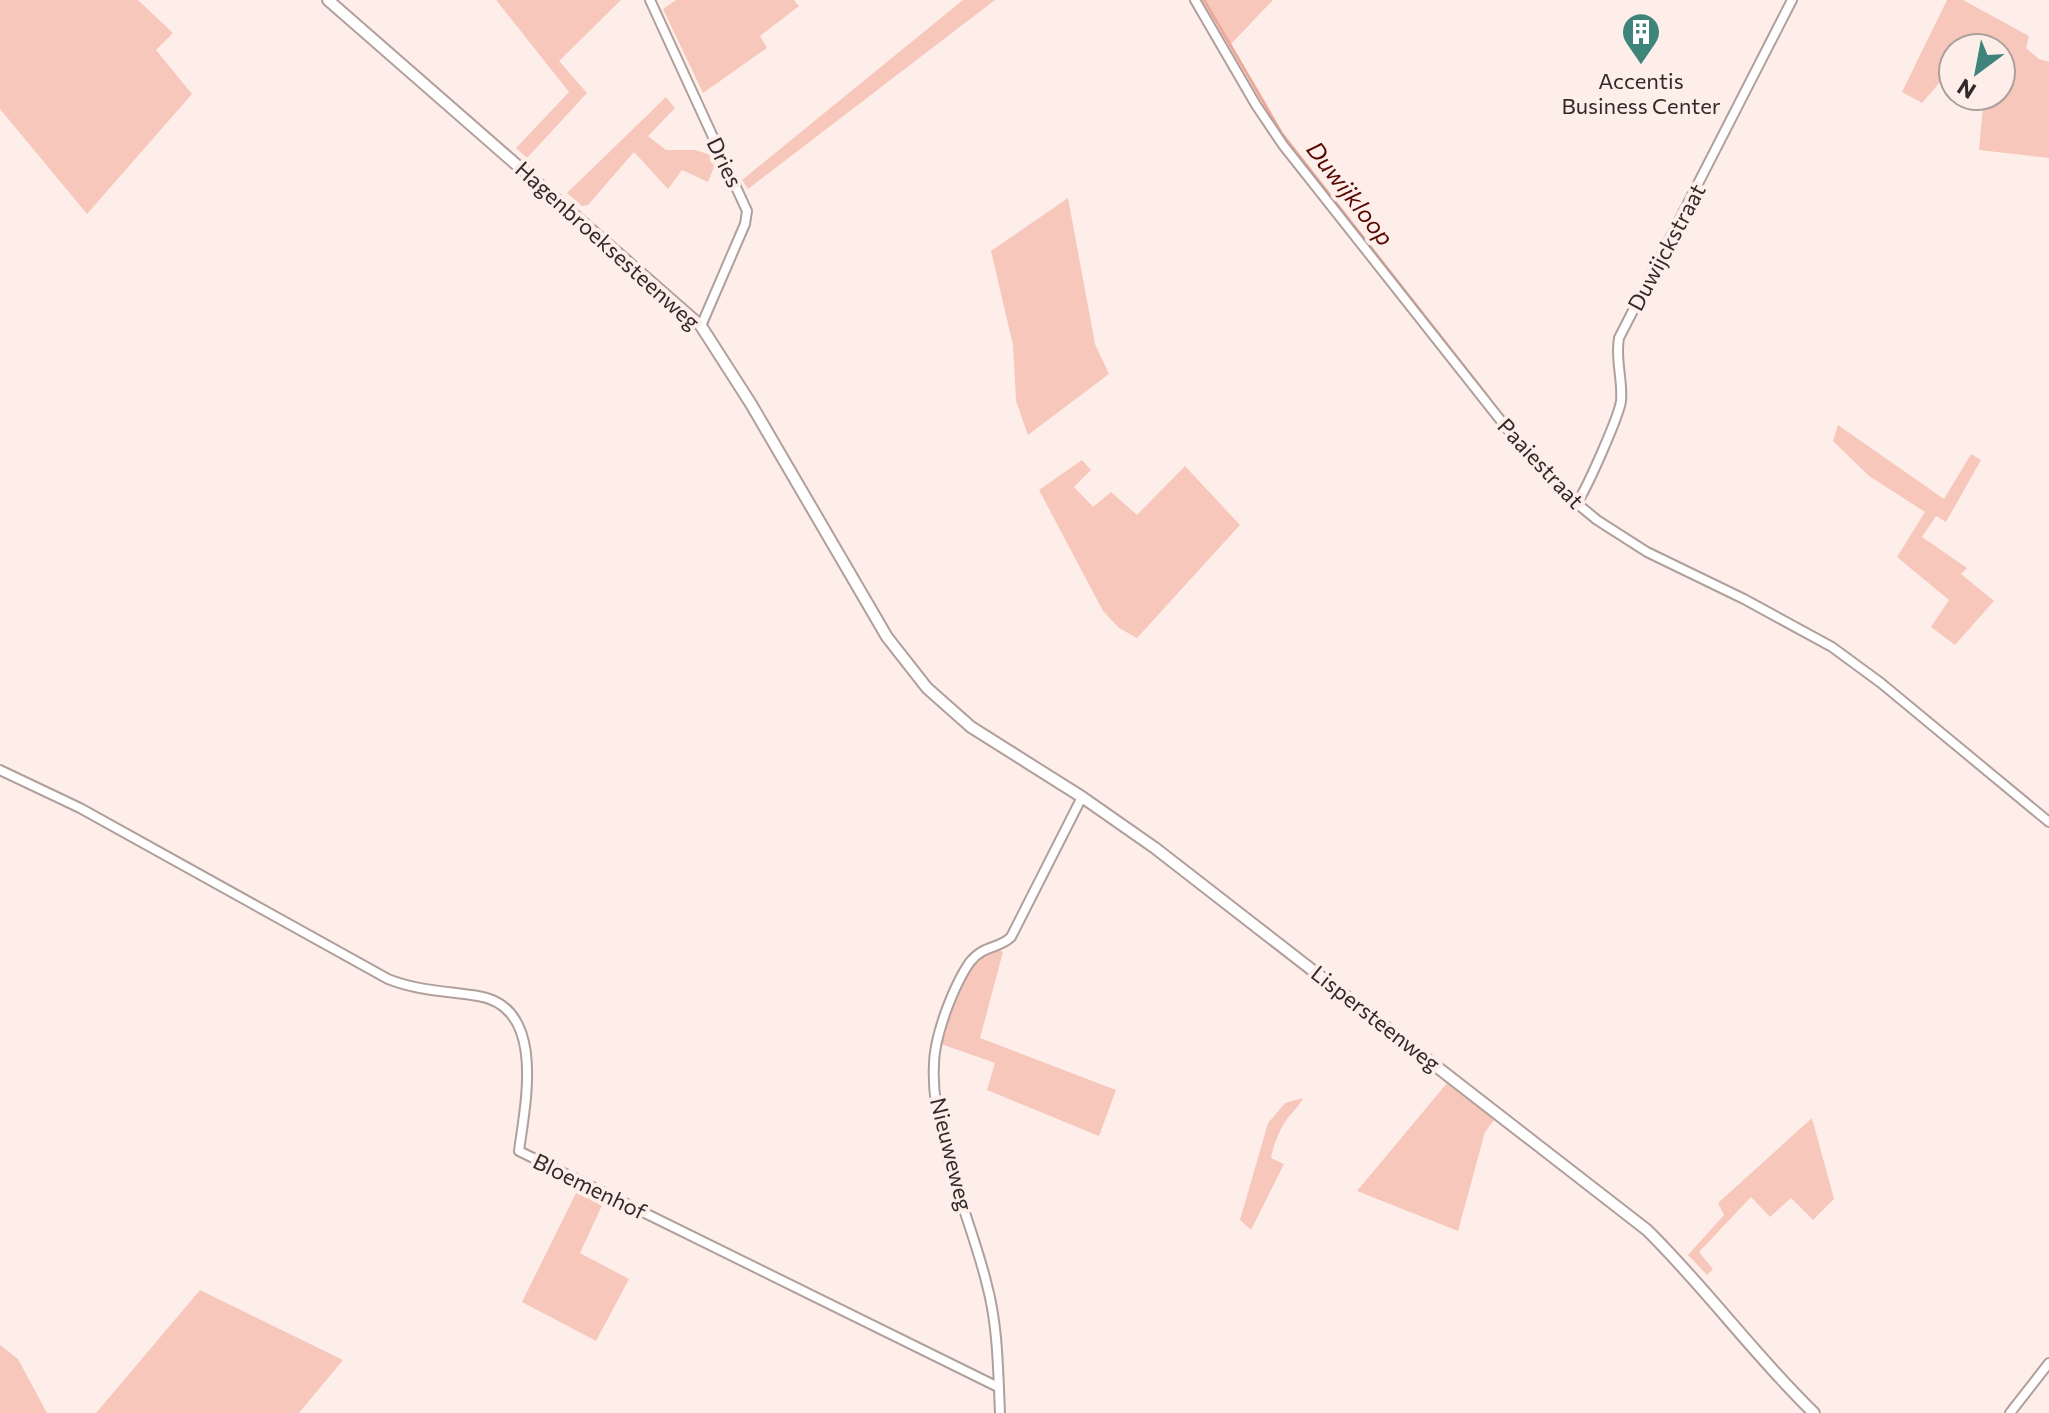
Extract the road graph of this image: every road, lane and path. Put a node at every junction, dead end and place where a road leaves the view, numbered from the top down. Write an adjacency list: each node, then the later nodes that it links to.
1 (328, 0): 5 (street, Hagenbroeksesteenweg)
2 (650, 0): 5 (street, Dries)
3 (1195, 0): 6 (street, Paaiestraat)
4 (1792, 0): 6 (street, Duwijckstraat)
5 (701, 326): 7 (street, Hagenbroeksesteenweg)
6 (1576, 504): 10 (street, Paaiestraat)
7 (905, 661): 9 (street, Lispersteenweg)
8 (0, 770): 12 (street, Bloemenhof)
9 (1082, 797): 12 (street, Nieuweweg); 14 (street, Lispersteenweg)
10 (2049, 822)
11 (2049, 1363): 15 (street)
12 (998, 1387): 13 (street, Nieuweweg)
13 (1000, 1413)
14 (1814, 1413)
15 (2010, 1413)

